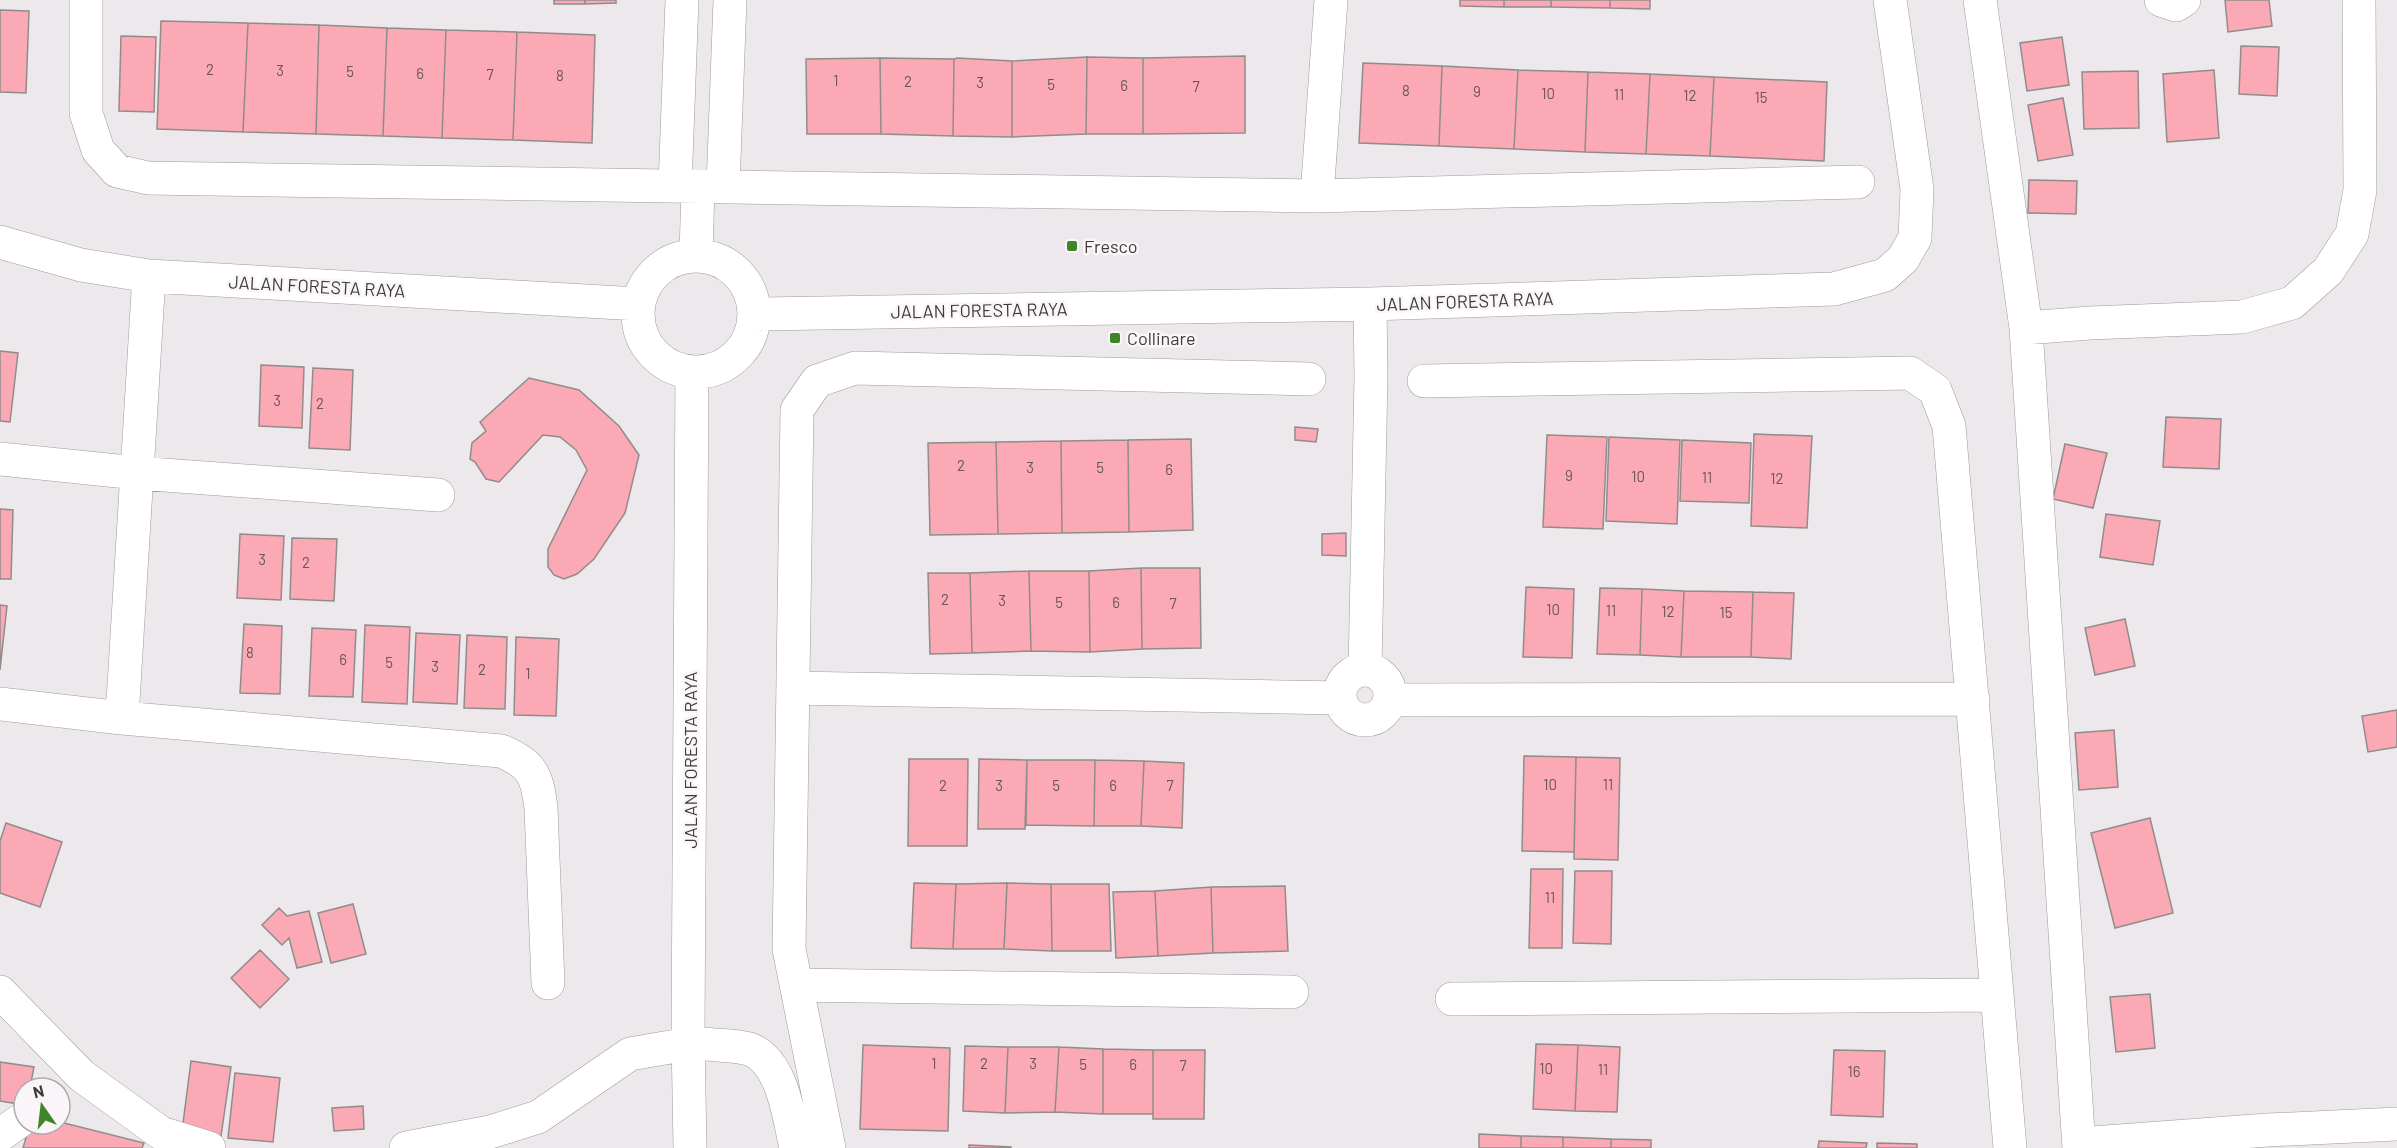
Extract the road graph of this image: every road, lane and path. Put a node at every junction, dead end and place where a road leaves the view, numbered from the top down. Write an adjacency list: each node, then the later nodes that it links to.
1 (86, 0): 11 (street)
2 (682, 0): 11 (street)
3 (730, 0): 11 (street)
4 (1330, 0): 12 (street)
5 (1890, 0): 17 (street, JALAN FORESTA RAYA)
6 (2161, 0): 7 (street)
7 (2184, 0)
8 (2359, 0): 19 (street)
9 (1986, 4): 19 (street)
10 (1858, 182): 12 (street)
11 (699, 187): 12 (street); 14 (street)
12 (1317, 196)
13 (0, 242): 15 (street, JALAN FORESTA RAYA)
14 (696, 255): 16 (street); 18 (street)
15 (148, 276): 16 (street, JALAN FORESTA RAYA); 24 (street)
16 (638, 304): 20 (street)
17 (1370, 304): 18 (street, JALAN FORESTA RAYA); 26 (street)
18 (755, 314): 20 (street)
19 (2026, 328): 42 (street)
20 (692, 372): 45 (street, JALAN FORESTA RAYA)
21 (1309, 379): 27 (street)
22 (1424, 381): 29 (street)
23 (0, 459): 24 (street)
24 (137, 473): 25 (street); 32 (street)
25 (438, 495)
26 (1365, 670): 28 (street); 30 (street)
27 (793, 688): 28 (street); 34 (street)
28 (1340, 698): 30 (street)
29 (1973, 699): 30 (street); 37 (street)
30 (1390, 700)
31 (0, 704): 32 (street)
32 (122, 718): 33 (street)
33 (548, 983)
34 (796, 985): 36 (street); 47 (street)
35 (0, 992): 39 (street)
36 (1292, 992)
37 (1997, 995): 38 (street); 48 (street)
38 (1452, 999)
39 (65, 1076)
40 (72, 1085): 43 (street)
41 (2397, 1124): 42 (street)
42 (2079, 1146)
43 (209, 1148)
44 (406, 1148): 46 (street)
45 (690, 1148)
46 (796, 1148)
47 (829, 1148)
48 (2010, 1148)

